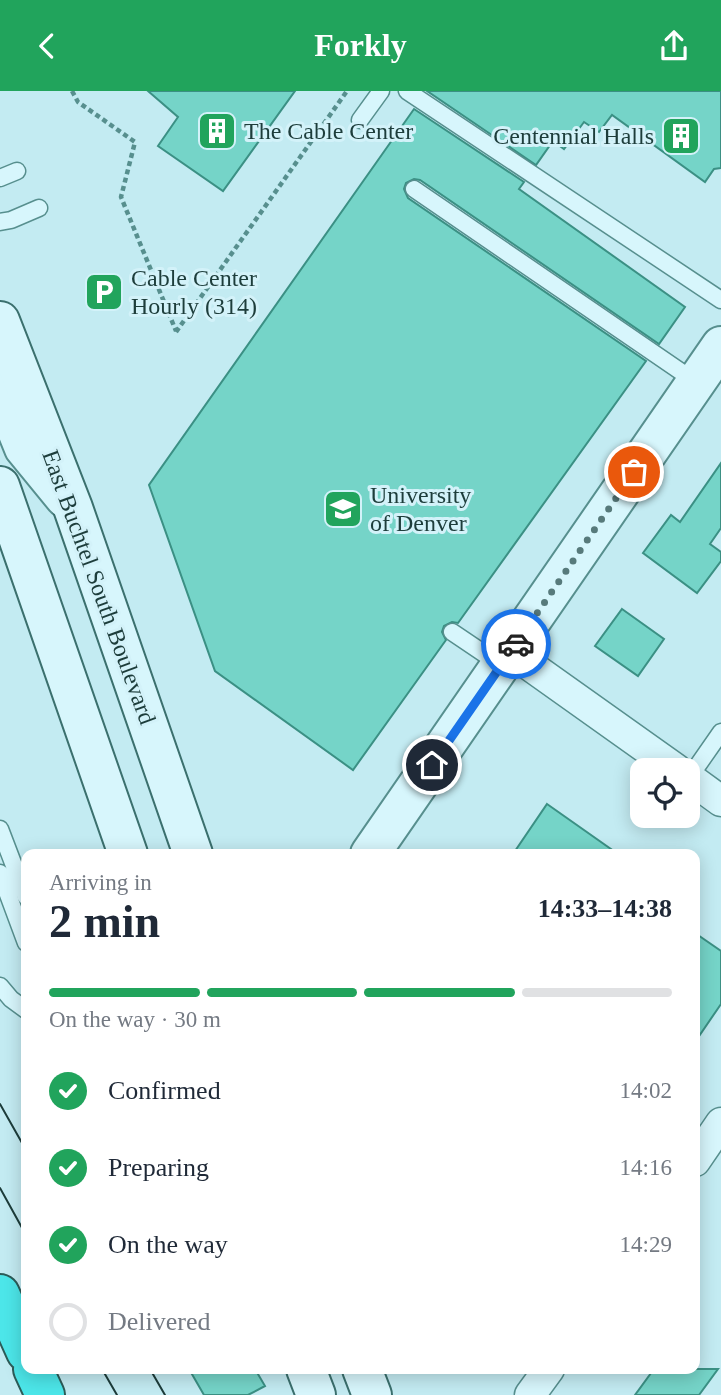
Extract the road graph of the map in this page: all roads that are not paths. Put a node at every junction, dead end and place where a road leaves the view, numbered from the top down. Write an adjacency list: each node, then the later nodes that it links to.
1 (381, 91): 3 (lane)
2 (407, 91): 9 (lane)
3 (360, 120)
4 (17, 171): 5 (lane)
5 (0, 178)
6 (414, 188): 12 (lane)
7 (39, 208): 8 (lane)
8 (0, 222)
9 (721, 300)
10 (0, 321): 15 (main road, East Buchtel South Boulevard)
11 (721, 346): 12 (main road)
12 (696, 382): 17 (main road)
13 (0, 389): 15 (main road)
14 (0, 486): 24 (main road)
15 (72, 508): 25 (main road, East Buchtel South Boulevard)
16 (452, 632): 17 (lane)
17 (506, 659): 19 (street); 26 (main road)
18 (721, 732): 20 (lane)
19 (659, 758)
20 (700, 761)
21 (700, 786): 22 (street)
22 (721, 801)
23 (0, 829): 28 (lane)
24 (126, 849)
25 (191, 849)
26 (373, 849)
27 (0, 873): 29 (lane)
28 (21, 884)
29 (21, 930)
30 (0, 986): 31 (lane)
31 (21, 1006)
32 (721, 1123): 33 (street)
33 (700, 1154)
34 (0, 1294): 35 (highway)
35 (21, 1341)
36 (35, 1374): 40 (highway)
37 (308, 1374): 41 (main road)
38 (364, 1374): 42 (main road)
39 (545, 1374): 43 (street)
40 (45, 1395)
41 (316, 1395)
42 (372, 1395)
43 (530, 1395)

